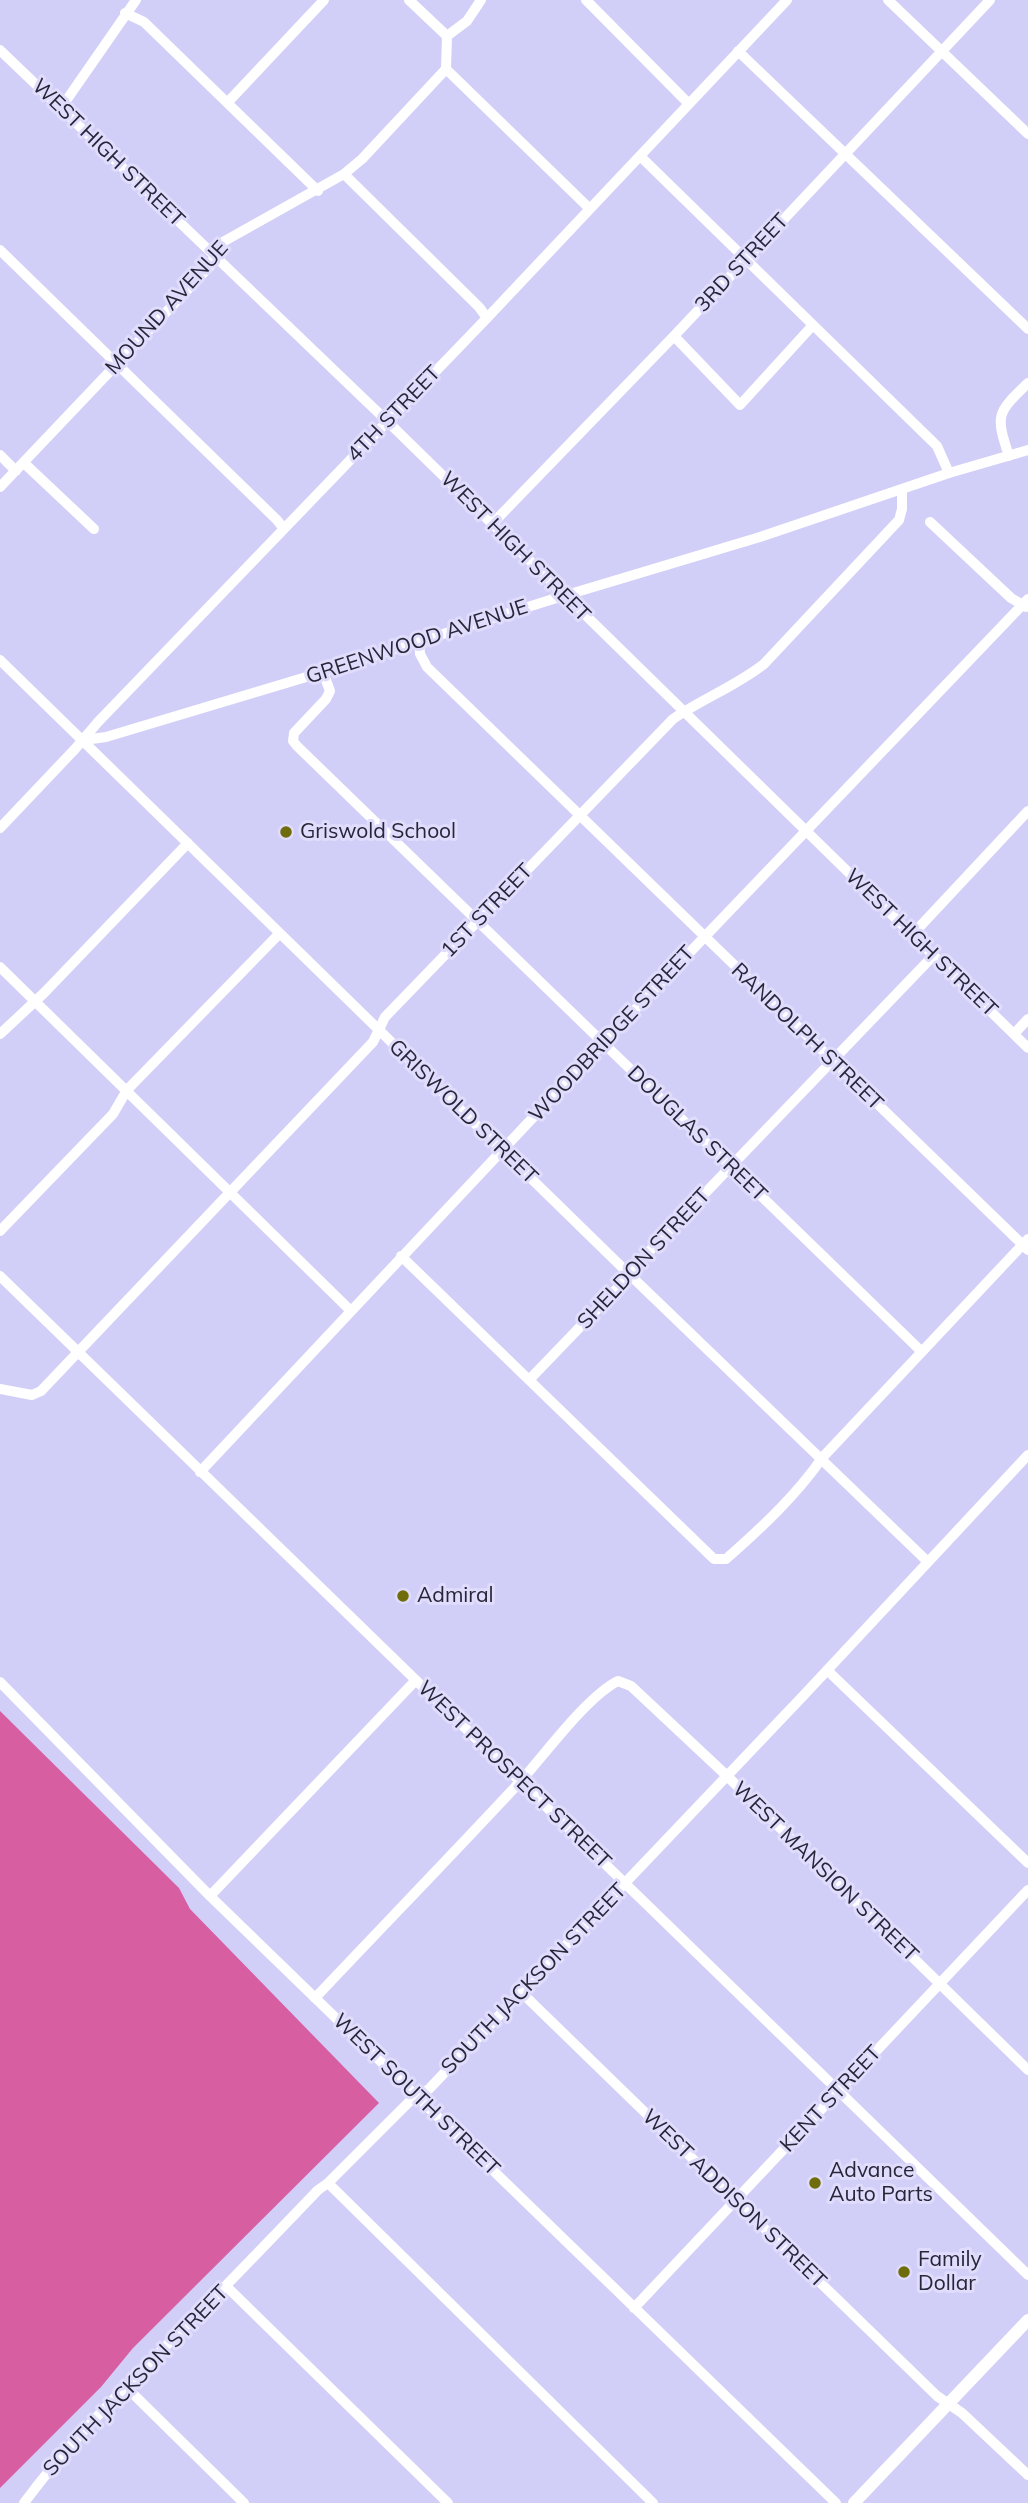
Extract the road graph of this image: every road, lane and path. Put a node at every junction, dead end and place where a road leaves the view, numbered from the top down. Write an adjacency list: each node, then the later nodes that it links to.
1 (136, 0): 9 (street)
2 (324, 0): 15 (street)
3 (409, 0): 10 (street)
4 (481, 0): 10 (street)
5 (586, 0): 16 (street)
6 (787, 0): 12 (street, 4TH STREET)
7 (888, 0): 13 (street)
8 (990, 0): 13 (street, 3RD STREET)
9 (125, 13): 15 (street); 17 (street)
10 (447, 36): 14 (street)
11 (0, 50): 17 (street, WEST HIGH STREET)
12 (738, 51): 16 (street, 4TH STREET); 19 (street)
13 (942, 51): 18 (street); 19 (street, 3RD STREET)
14 (446, 69): 21 (street, MOUND AVENUE); 23 (street)
15 (228, 102): 22 (street)
16 (688, 103): 20 (street, 4TH STREET)
17 (61, 108): 25 (street, WEST HIGH STREET)
18 (1028, 134)
19 (845, 152): 26 (street, 3RD STREET); 29 (street)
20 (640, 156): 23 (street, 4TH STREET); 26 (street)
21 (344, 174): 22 (street, MOUND AVENUE); 27 (street)
22 (318, 191): 25 (street, MOUND AVENUE)
23 (590, 209): 27 (street, 4TH STREET)
24 (0, 250): 31 (street)
25 (216, 255): 31 (street, MOUND AVENUE); 33 (street, WEST HIGH STREET)
26 (745, 259): 28 (street); 30 (street, 3RD STREET)
27 (486, 318): 33 (street, 4TH STREET)
28 (813, 325): 30 (street); 38 (street)
29 (1028, 329)
30 (674, 336): 42 (street, 3RD STREET)
31 (117, 363): 37 (street, MOUND AVENUE); 44 (street)
32 (1028, 383): 36 (street)
33 (387, 421): 42 (street, WEST HIGH STREET); 44 (street, 4TH STREET)
34 (1028, 450): 36 (street, GREENWOOD AVENUE)
35 (0, 455): 37 (street)
36 (1009, 456): 38 (street, GREENWOOD AVENUE)
37 (20, 467): 39 (street, MOUND AVENUE); 43 (street)
38 (949, 473): 40 (street, GREENWOOD AVENUE)
39 (0, 487)
40 (902, 489): 45 (street, GREENWOOD AVENUE); 50 (street, 1ST STREET)
41 (930, 522): 46 (street)
42 (492, 524): 45 (street, WEST HIGH STREET)
43 (94, 529)
44 (284, 529): 51 (street, 4TH STREET)
45 (565, 597): 47 (street, GREENWOOD AVENUE); 50 (street, WEST HIGH STREET)
46 (1026, 604): 55 (street, WOODBRIDGE STREET)
47 (419, 641): 49 (street, GREENWOOD AVENUE); 53 (street, RANDOLPH STREET)
48 (0, 660): 51 (street, GRISWOLD STREET)
49 (323, 672): 51 (street, GREENWOOD AVENUE); 57 (street, DOUGLAS STREET)
50 (684, 712): 53 (street, 1ST STREET); 55 (street, WEST HIGH STREET)
51 (84, 740): 54 (street, 4TH STREET); 56 (street, GRISWOLD STREET)
52 (1028, 811): 59 (street)
53 (580, 815): 57 (street, 1ST STREET); 60 (street, RANDOLPH STREET)
54 (0, 828)
55 (807, 832): 59 (street, WEST HIGH STREET); 60 (street, WOODBRIDGE STREET)
56 (188, 843): 58 (street, GRISWOLD STREET); 63 (street)
57 (477, 921): 65 (street, 1ST STREET); 68 (street, DOUGLAS STREET)
58 (279, 934): 65 (street, GRISWOLD STREET); 71 (street)
59 (912, 935): 61 (street, WEST HIGH STREET)
60 (704, 937): 68 (street, WOODBRIDGE STREET); 70 (street, RANDOLPH STREET)
61 (933, 956): 67 (street, WEST HIGH STREET); 70 (street, SHELDON STREET)
62 (0, 967): 63 (street)
63 (35, 1001): 66 (street); 71 (street)
64 (1028, 1019): 67 (street)
65 (379, 1030): 72 (street, GRISWOLD STREET); 74 (street, 1ST STREET)
66 (0, 1034)
67 (1014, 1034): 69 (street, WEST HIGH STREET)
68 (603, 1043): 72 (street, WOODBRIDGE STREET); 73 (street, DOUGLAS STREET)
69 (1028, 1048)
70 (832, 1061): 73 (street, SHELDON STREET); 76 (street, RANDOLPH STREET)
71 (127, 1090): 74 (street); 75 (street)
72 (502, 1150): 77 (street, WOODBRIDGE STREET); 78 (street, GRISWOLD STREET)
73 (730, 1167): 78 (street, SHELDON STREET); 81 (street, DOUGLAS STREET)
74 (230, 1192): 80 (street); 82 (street, 1ST STREET)
75 (0, 1231)
76 (1026, 1244): 81 (street)
77 (401, 1256): 80 (street, WOODBRIDGE STREET); 83 (street)
78 (630, 1275): 83 (street, SHELDON STREET); 86 (street, GRISWOLD STREET)
79 (0, 1276): 82 (street, WEST PROSPECT STREET)
80 (351, 1310): 87 (street, WOODBRIDGE STREET)
81 (921, 1350): 86 (street)
82 (79, 1352): 84 (street, 1ST STREET); 87 (street, WEST PROSPECT STREET)
83 (529, 1380): 86 (street)
84 (0, 1389)
85 (1028, 1455): 88 (street, SOUTH JACKSON STREET)
86 (822, 1458): 88 (street, GRISWOLD STREET)
87 (200, 1472): 90 (street, WEST PROSPECT STREET)
88 (928, 1562): 89 (street, SOUTH JACKSON STREET)
89 (827, 1670): 92 (street, SOUTH JACKSON STREET); 94 (street)
90 (416, 1679): 93 (street, WEST PROSPECT STREET); 97 (street)
91 (0, 1682): 97 (street, WEST SOUTH STREET)
92 (726, 1775): 93 (street, WEST MANSION STREET); 95 (street, SOUTH JACKSON STREET); 98 (street, WEST MANSION STREET)
93 (519, 1782): 95 (street, WEST PROSPECT STREET); 100 (street)
94 (1028, 1863)
95 (625, 1883): 99 (street, SOUTH JACKSON STREET); 102 (street, WEST PROSPECT STREET)
96 (1028, 1890): 98 (street, KENT STREET)
97 (210, 1896): 100 (street, WEST SOUTH STREET)
98 (939, 1983): 101 (street, WEST MANSION STREET); 102 (street, KENT STREET)
99 (521, 1992): 103 (street, SOUTH JACKSON STREET); 105 (street, WEST ADDISON STREET)
100 (315, 1998): 103 (street, WEST SOUTH STREET)
101 (1028, 2070)
102 (839, 2090): 105 (street, KENT STREET); 106 (street, WEST PROSPECT STREET)
103 (418, 2096): 104 (street, SOUTH JACKSON STREET); 108 (street, WEST SOUTH STREET)
104 (328, 2183): 107 (street, SOUTH JACKSON STREET); 114 (street)
105 (735, 2201): 108 (street, KENT STREET); 111 (street, WEST ADDISON STREET)
106 (1028, 2275)
107 (226, 2286): 110 (street, SOUTH JACKSON STREET); 117 (street)
108 (634, 2308): 118 (street, WEST SOUTH STREET)
109 (1028, 2320): 111 (main road)
110 (125, 2386): 113 (street, SOUTH JACKSON STREET); 116 (street)
111 (948, 2404): 112 (street, WEST ADDISON STREET); 119 (main road)
112 (1028, 2475)
113 (27, 2498): 115 (street)
114 (651, 2502)
115 (41, 2503)
116 (244, 2503)
117 (448, 2503)
118 (836, 2503)
119 (854, 2503)

